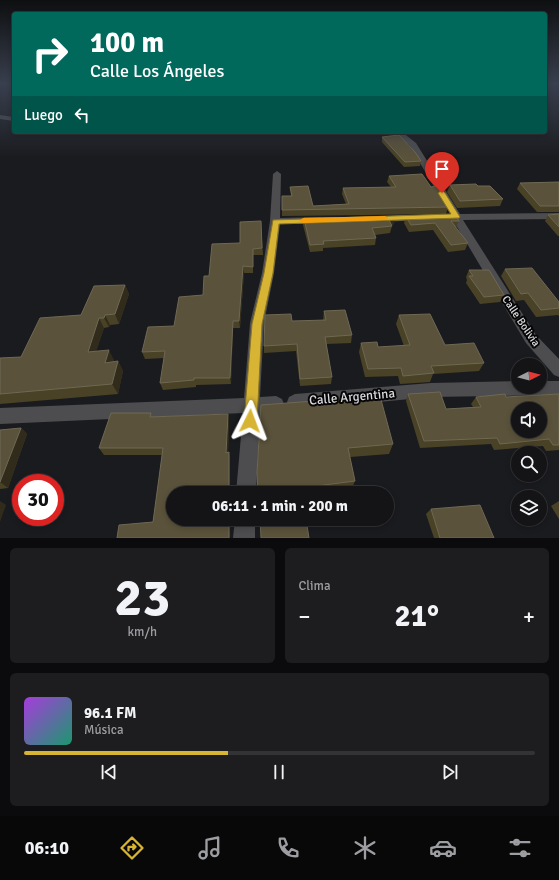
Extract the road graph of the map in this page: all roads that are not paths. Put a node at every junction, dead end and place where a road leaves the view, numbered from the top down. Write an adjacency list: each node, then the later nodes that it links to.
1 (0, 117): 2 (street)
2 (12, 119)
3 (400, 134): 6 (street, Calle Bolivia)
4 (277, 174): 9 (street)
5 (559, 216): 6 (street)
6 (456, 217): 7 (street); 10 (street, Calle Bolivia)
7 (370, 219)
8 (330, 220): 9 (street)
9 (275, 222): 12 (street)
10 (559, 370)
11 (559, 388): 12 (street, Calle Argentina)
12 (251, 406): 13 (street, Calle Argentina); 14 (street)
13 (0, 416)
14 (246, 486)
15 (245, 526): 16 (street)
16 (244, 538)

